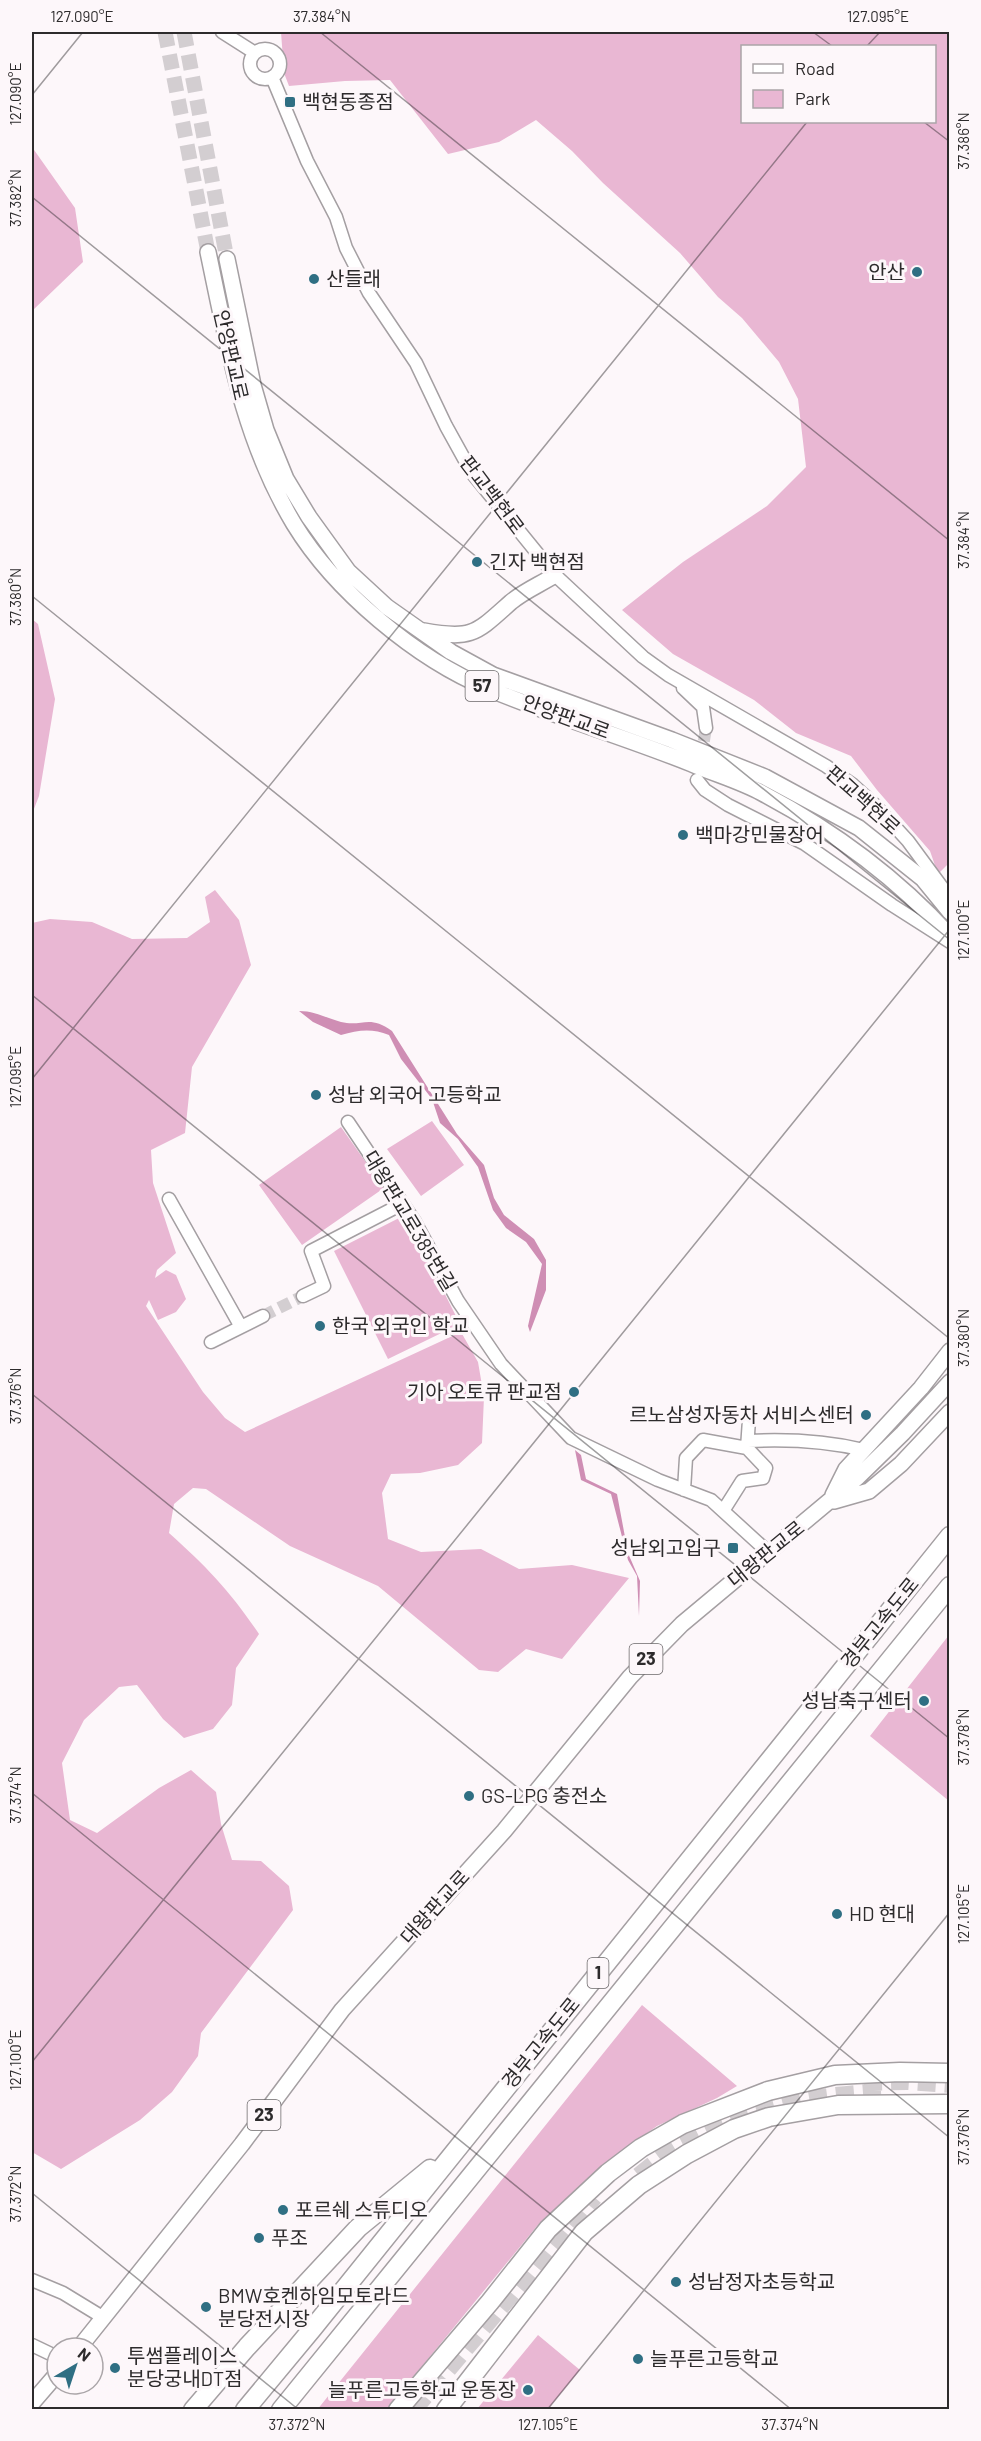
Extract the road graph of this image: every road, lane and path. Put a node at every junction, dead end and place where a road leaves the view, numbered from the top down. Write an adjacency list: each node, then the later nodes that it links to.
1 (222, 32): 2 (street)
2 (255, 53): 3 (street); 3 (street)
3 (272, 78): 6 (street, 판교백현로)
4 (208, 252): 13 (main road, 안양판교로 / 57)
5 (227, 259): 7 (main road, 안양판교로 / 57)
6 (555, 575): 7 (main road); 8 (street, 판교백현로)
7 (417, 630): 12 (main road, 안양판교로 / 57)
8 (668, 675): 9 (street, 판교백현로); 9 (street)
9 (731, 710): 11 (street, 판교백현로)
10 (698, 780): 14 (street)
11 (950, 898)
12 (950, 912)
13 (950, 936)
14 (950, 942)
15 (348, 1122): 17 (street, 대왕판교로385번길)
16 (169, 1199): 20 (street)
17 (402, 1204): 18 (street); 28 (street, 대왕판교로385번길)
18 (303, 1296)
19 (263, 1316): 20 (street)
20 (241, 1327): 21 (street)
21 (211, 1342)
22 (950, 1351): 27 (main road, 대왕판교로)
23 (950, 1382): 29 (main road, 대왕판교로 / 23)
24 (950, 1412): 29 (main road, 대왕판교로)
25 (749, 1420): 26 (street)
26 (748, 1445): 27 (street); 28 (street); 30 (street)
27 (864, 1450): 29 (main road, 대왕판교로)
28 (684, 1490): 30 (street, 대왕판교로385번길)
29 (829, 1503): 32 (main road, 대왕판교로 / 23)
30 (723, 1512): 32 (street, 대왕판교로385번길)
31 (950, 1536): 36 (highway, 경부고속도로 / 1)
32 (768, 1552): 38 (main road, 대왕판교로 / 23)
33 (950, 1586): 44 (highway, 경부고속도로 / 1)
34 (950, 2073): 45 (highway)
35 (950, 2104): 46 (highway)
36 (459, 2145): 42 (highway); 43 (highway, 경부고속도로 / 1)
37 (32, 2280): 38 (street)
38 (104, 2318): 39 (main road, 대왕판교로 / 23)
39 (89, 2336)
40 (45, 2388): 41 (main road)
41 (32, 2403)
42 (194, 2409)
43 (245, 2409)
44 (281, 2409)
45 (400, 2409)
46 (446, 2409)

